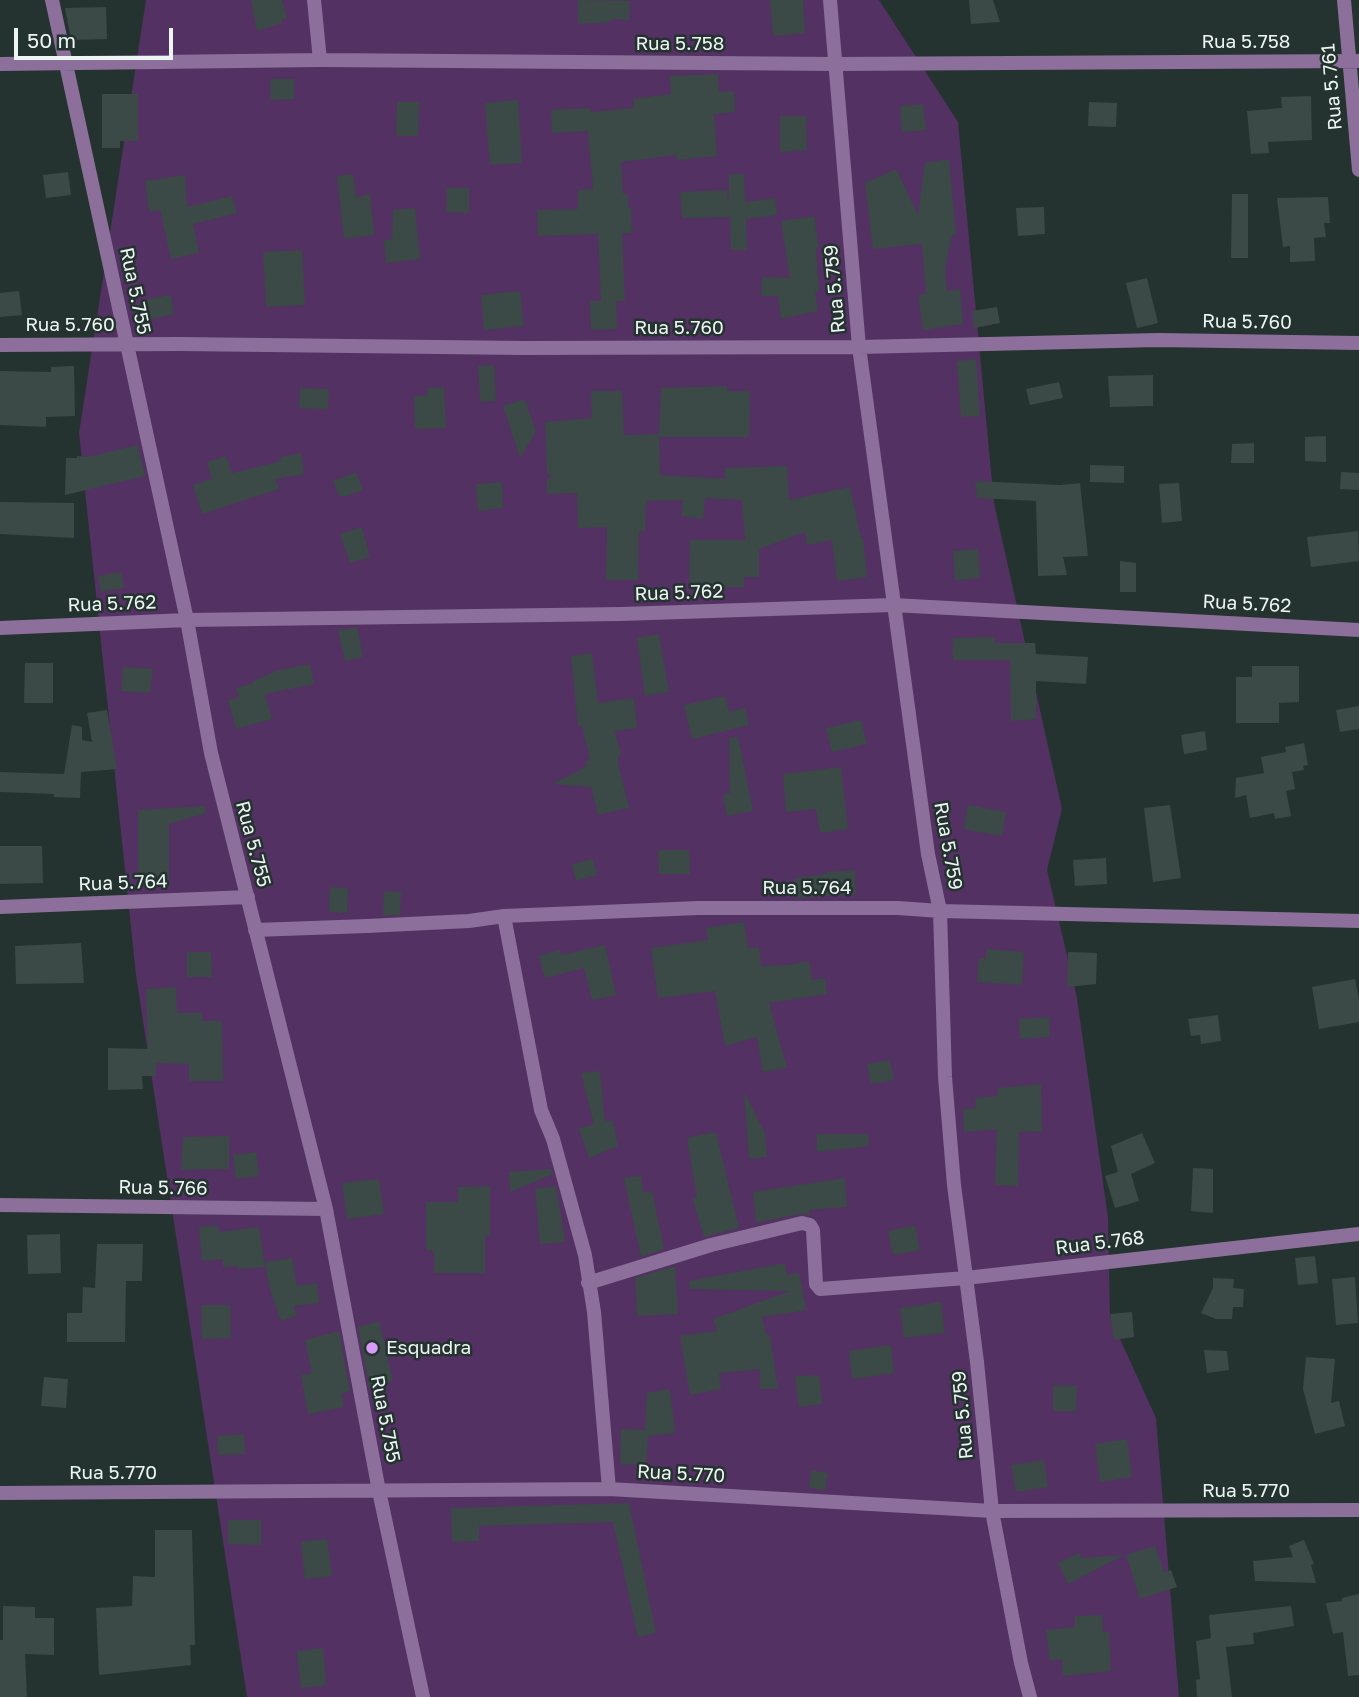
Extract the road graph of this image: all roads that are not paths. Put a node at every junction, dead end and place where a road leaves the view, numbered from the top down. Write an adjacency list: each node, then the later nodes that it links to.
1 (52, 0): 9 (street, Rua 5.755)
2 (314, 0): 5 (street)
3 (830, 0): 8 (street, Rua 5.759)
4 (1345, 0): 6 (street, Rua 5.761)
5 (320, 61): 8 (street, Rua 5.758); 9 (street, Rua 5.758)
6 (1354, 61): 8 (street, Rua 5.758); 10 (street, Rua 5.761)
7 (0, 64): 9 (street, Rua 5.758)
8 (836, 64): 14 (street, Rua 5.759)
9 (67, 65): 12 (street, Rua 5.755)
10 (1359, 170)
11 (1359, 343): 14 (street, Rua 5.760)
12 (127, 344): 13 (street, Rua 5.760); 14 (street, Rua 5.760); 16 (street, Rua 5.755)
13 (0, 345)
14 (859, 347): 15 (street, Rua 5.759)
15 (893, 605): 16 (street, Rua 5.762); 18 (street, Rua 5.762); 21 (street, Rua 5.759)
16 (187, 620): 17 (street, Rua 5.762); 19 (street, Rua 5.755)
17 (0, 628)
18 (1359, 630)
19 (247, 897): 20 (street, Rua 5.764); 24 (street, Rua 5.755)
20 (0, 907)
21 (940, 911): 22 (street, Rua 5.764); 23 (street, Rua 5.764); 28 (street, Rua 5.759)
22 (504, 916): 24 (street, Rua 5.764); 29 (street)
23 (1359, 921)
24 (255, 930): 26 (street, Rua 5.755)
25 (0, 1205): 26 (street, Rua 5.766)
26 (326, 1209): 31 (street, Rua 5.755)
27 (1359, 1234): 28 (street, Rua 5.768)
28 (966, 1278): 29 (street, Rua 5.768); 34 (street, Rua 5.759)
29 (589, 1283): 30 (street)
30 (608, 1489): 31 (street, Rua 5.770); 34 (street, Rua 5.770)
31 (379, 1491): 32 (street, Rua 5.770); 35 (street, Rua 5.755)
32 (0, 1493)
33 (1359, 1510): 34 (street, Rua 5.770)
34 (992, 1511): 36 (street, Rua 5.759)
35 (423, 1697)
36 (1030, 1697)

